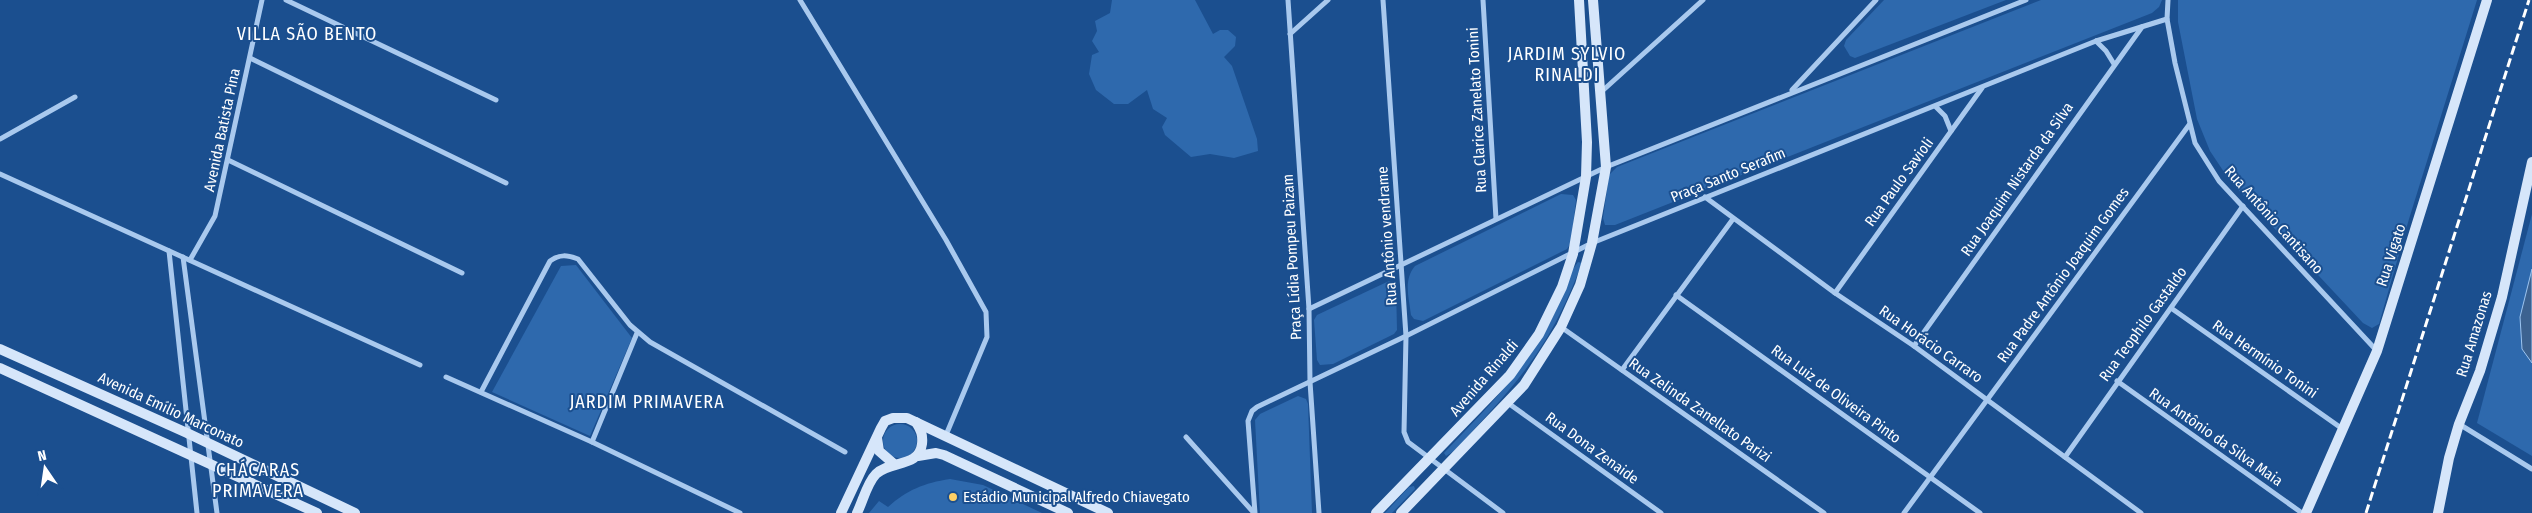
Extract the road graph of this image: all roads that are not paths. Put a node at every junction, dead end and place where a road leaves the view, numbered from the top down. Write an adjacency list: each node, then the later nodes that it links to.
1 (262, 0): 19 (street, Avenida Batista Pina)
2 (286, 0): 25 (street)
3 (800, 0): 71 (street)
4 (1288, 0): 17 (street, Praça Lídia Pompeu Paizam)
5 (1328, 0): 17 (street)
6 (1384, 0): 46 (street, Rua Antônio vendrame)
7 (1483, 0): 40 (street, Rua Clarice Zanelato Tonini)
8 (1579, 0): 34 (main road, Avenida Rinaldi)
9 (1593, 0): 23 (main road)
10 (1703, 0): 23 (street)
11 (1876, 0): 22 (street)
12 (2026, 0): 22 (street)
13 (2168, 0): 15 (street, Rua Antônio Cantisano)
14 (2488, 0): 57 (main road, Rua Vigato)
15 (2167, 20): 16 (street, Praça Santo Serafim); 27 (street, Rua Antônio Cantisano)
16 (2142, 26): 18 (street, Praça Santo Serafim); 20 (street, Rua Joaquim Nistarda da Silva)
17 (1290, 34): 51 (street, Praça Lídia Pompeu Paizam)
18 (2096, 41): 20 (street); 21 (street, Praça Santo Serafim)
19 (250, 58): 30 (street, Avenida Batista Pina); 36 (street)
20 (2114, 64): 55 (street, Rua Joaquim Nistarda da Silva)
21 (1983, 87): 26 (street, Praça Santo Serafim); 28 (street, Rua Paulo Savioli)
22 (1790, 92): 32 (street)
23 (1600, 94): 32 (main road)
24 (75, 97): 29 (street)
25 (496, 100)
26 (1936, 107): 28 (street); 37 (street, Praça Santo Serafim)
27 (2189, 125): 38 (street, Rua Antônio Cantisano); 65 (street, Rua Padre Antônio Joaquim Gomes)
28 (1951, 131): 48 (street, Rua Paulo Savioli)
29 (0, 139)
30 (228, 160): 45 (street, Avenida Batista Pina); 47 (street)
31 (2532, 162): 35 (main road, Rua Amazonas)
32 (1606, 167): 34 (street); 41 (main road)
33 (0, 174): 42 (street)
34 (1586, 177): 40 (street); 43 (main road, Avenida Rinaldi)
35 (2531, 178): 68 (main road, Rua Amazonas)
36 (506, 183)
37 (1705, 197): 39 (street, Rua Horácio Carraro); 41 (street, Praça Santo Serafim)
38 (2243, 206): 50 (street, Rua Teophilo Gastaldo); 57 (street, Rua Antônio Cantisano)
39 (1733, 219): 48 (street, Rua Horácio Carraro); 49 (street)
40 (1496, 220): 46 (street)
41 (1592, 243): 43 (street, Praça Santo Serafim); 52 (main road)
42 (169, 251): 44 (street); 70 (street)
43 (1573, 254): 54 (street, Praça Santo Serafim); 80 (main road, Avenida Rinaldi)
44 (183, 257): 45 (street); 75 (street)
45 (190, 260): 58 (street)
46 (1402, 266): 51 (street); 54 (street, Rua Antônio vendrame)
47 (462, 273)
48 (1835, 293): 55 (street, Rua Horácio Carraro)
49 (1676, 295): 60 (street); 85 (street, Rua Luiz de Oliveira Pinto)
50 (2171, 308): 62 (street, Rua Teophilo Gastaldo); 69 (street, Rua Hermínio Tonini)
51 (1309, 309): 63 (street, Praça Lídia Pompeu Paizam)
52 (1561, 327): 60 (street, Rua Zelinda Zanellato Parizi); 66 (main road)
53 (637, 333): 64 (street); 74 (street); 77 (street)
54 (1406, 336): 63 (street, Praça Santo Serafim); 80 (street, Rua Antônio vendrame)
55 (1914, 346): 65 (street, Rua Horácio Carraro)
56 (0, 349): 70 (main road, Avenida Emílio Marconato)
57 (2377, 351): 69 (main road, Rua Vigato)
58 (420, 364)
59 (0, 368): 76 (main road)
60 (1622, 370): 101 (street, Rua Zelinda Zanellato Parizi)
61 (446, 376): 64 (street)
62 (2117, 381): 79 (street, Rua Teophilo Gastaldo); 105 (street, Rua Antônio da Silva Maia)
63 (1310, 382): 95 (street, Praça Santo Serafim); 96 (street, Praça Lídia Pompeu Paizam)
64 (481, 392): 74 (street)
65 (1988, 399): 79 (street, Rua Horácio Carraro); 85 (street, Rua Padre Antônio Joaquim Gomes)
66 (1508, 403): 84 (main road); 100 (street, Rua Dona Zenaide)
67 (916, 422): 71 (main road); 72 (main road); 78 (main road)
68 (2459, 424): 83 (street); 107 (main road, Rua Amazonas)
69 (2344, 430): 106 (main road, Rua Vigato)
70 (187, 433): 75 (main road, Avenida Emílio Marconato); 76 (street)
71 (946, 435): 94 (main road)
72 (876, 437): 82 (main road); 91 (main road)
73 (1186, 437): 95 (street)
74 (592, 442): 90 (street)
75 (208, 448): 81 (street); 89 (main road, Avenida Emílio Marconato)
76 (189, 450): 81 (main road); 86 (street)
77 (844, 452)
78 (918, 456): 82 (main road); 93 (main road)
79 (2065, 457): 104 (street, Rua Horácio Carraro)
80 (1430, 459): 84 (street, Rua Antônio vendrame); 97 (main road, Avenida Rinaldi)
81 (210, 464): 87 (street); 88 (main road)
82 (894, 464): 92 (main road)
83 (2532, 469)
84 (1443, 470): 98 (main road); 99 (street, Rua Antônio vendrame)
85 (1931, 477): 102 (street, Rua Padre Antônio Joaquim Gomes); 103 (street, Rua Luiz de Oliveira Pinto)
86 (197, 513)
87 (217, 513)
88 (317, 513)
89 (355, 513)
90 (740, 513)
91 (841, 513)
92 (857, 513)
93 (1068, 513)
94 (1108, 513)
95 (1255, 513)
96 (1319, 513)
97 (1376, 513)
98 (1401, 513)
99 (1503, 513)
100 (1661, 513)
101 (1824, 513)
102 (1904, 513)
103 (1980, 513)
104 (2141, 513)
105 (2302, 513)
106 (2306, 513)
107 (2438, 513)

